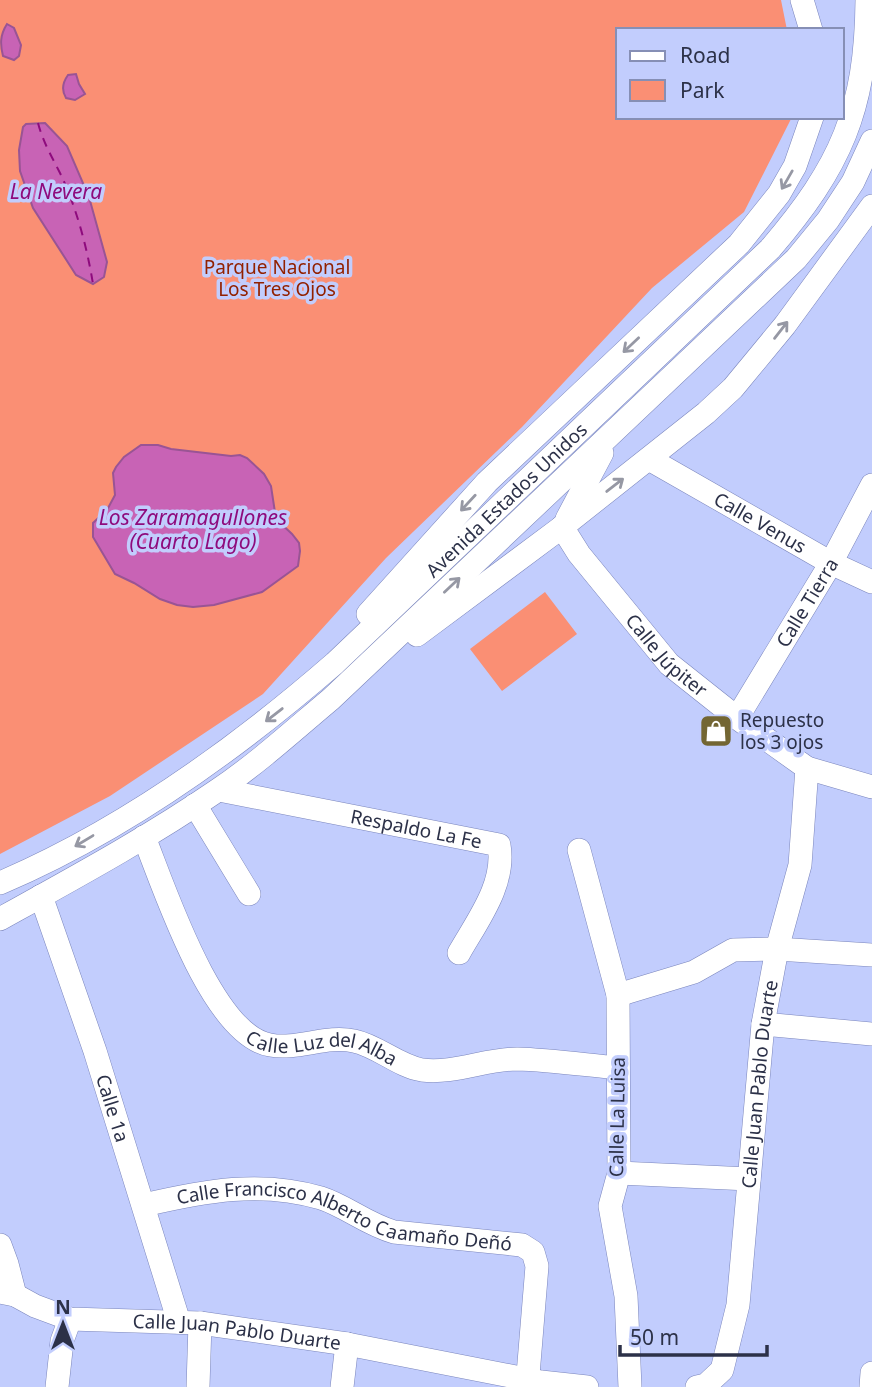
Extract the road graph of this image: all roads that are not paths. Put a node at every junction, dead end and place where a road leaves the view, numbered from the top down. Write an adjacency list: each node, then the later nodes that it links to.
1 (803, 0): 3 (street)
2 (867, 0): 13 (street, Avenida Estados Unidos)
3 (810, 28)
4 (811, 119): 13 (street, one-way to 13)
5 (872, 141): 7 (street, Avenida Estados Unidos)
6 (872, 206): 8 (street, one-way to 6)
7 (615, 432): 10 (street); 14 (street, Avenida Estados Unidos, one-way to 7)
8 (649, 459): 10 (street, one-way to 8); 11 (street, Calle Venus)
9 (872, 485): 11 (street, Calle Tierra)
10 (562, 527): 14 (street); 15 (street, Calle Júpiter)
11 (831, 564): 12 (street, Calle Venus); 15 (street, Calle Tierra)
12 (872, 582)
13 (298, 696): 22 (street, Avenida Estados Unidos, one-way to 22)
14 (331, 699): 17 (street, Avenida Estados Unidos)
15 (737, 718): 16 (street, Calle Júpiter)
16 (807, 768): 18 (street, Calle Júpiter); 26 (street, Calle Juan Pablo Duarte)
17 (219, 790): 19 (street, Avenida Estados Unidos); 27 (street, Respaldo La Fe)
18 (872, 791)
19 (195, 805): 20 (street, Avenida Estados Unidos); 23 (street)
20 (144, 837): 24 (street, Avenida Estados Unidos); 32 (street, Calle Luz del Alba)
21 (579, 850): 29 (street, Calle La Luisa)
22 (0, 883)
23 (249, 894)
24 (41, 896): 25 (street, Avenida Estados Unidos); 35 (street, Calle 1a)
25 (0, 919)
26 (777, 949): 28 (street); 29 (street); 30 (street, Calle Juan Pablo Duarte)
27 (459, 953)
28 (872, 955)
29 (618, 995): 32 (street, Calle La Luisa)
30 (764, 1024): 31 (street); 34 (street, Calle Juan Pablo Duarte)
31 (872, 1034)
32 (618, 1069): 33 (street, Calle La Luisa)
33 (619, 1173): 34 (street); 47 (street, Calle La Luisa)
34 (749, 1179): 48 (street, Calle Juan Pablo Duarte)
35 (144, 1205): 39 (street, Calle 1a); 42 (street, Calle Francisco Alberto Caamaño Deñó)
36 (2, 1258): 37 (street)
37 (7, 1293): 38 (street, Calle Juan Pablo Duarte)
38 (70, 1318): 39 (street, Calle Juan Pablo Duarte); 43 (street)
39 (189, 1323): 40 (street, Calle Juan Pablo Duarte); 44 (street, Calle 1a)
40 (347, 1344): 42 (street, Calle Juan Pablo Duarte); 45 (street)
41 (872, 1373): 49 (street)
42 (527, 1383): 46 (street, Calle Juan Pablo Duarte)
43 (57, 1387)
44 (198, 1387)
45 (342, 1387)
46 (587, 1387)
47 (630, 1387)
48 (697, 1387)
49 (871, 1387)

